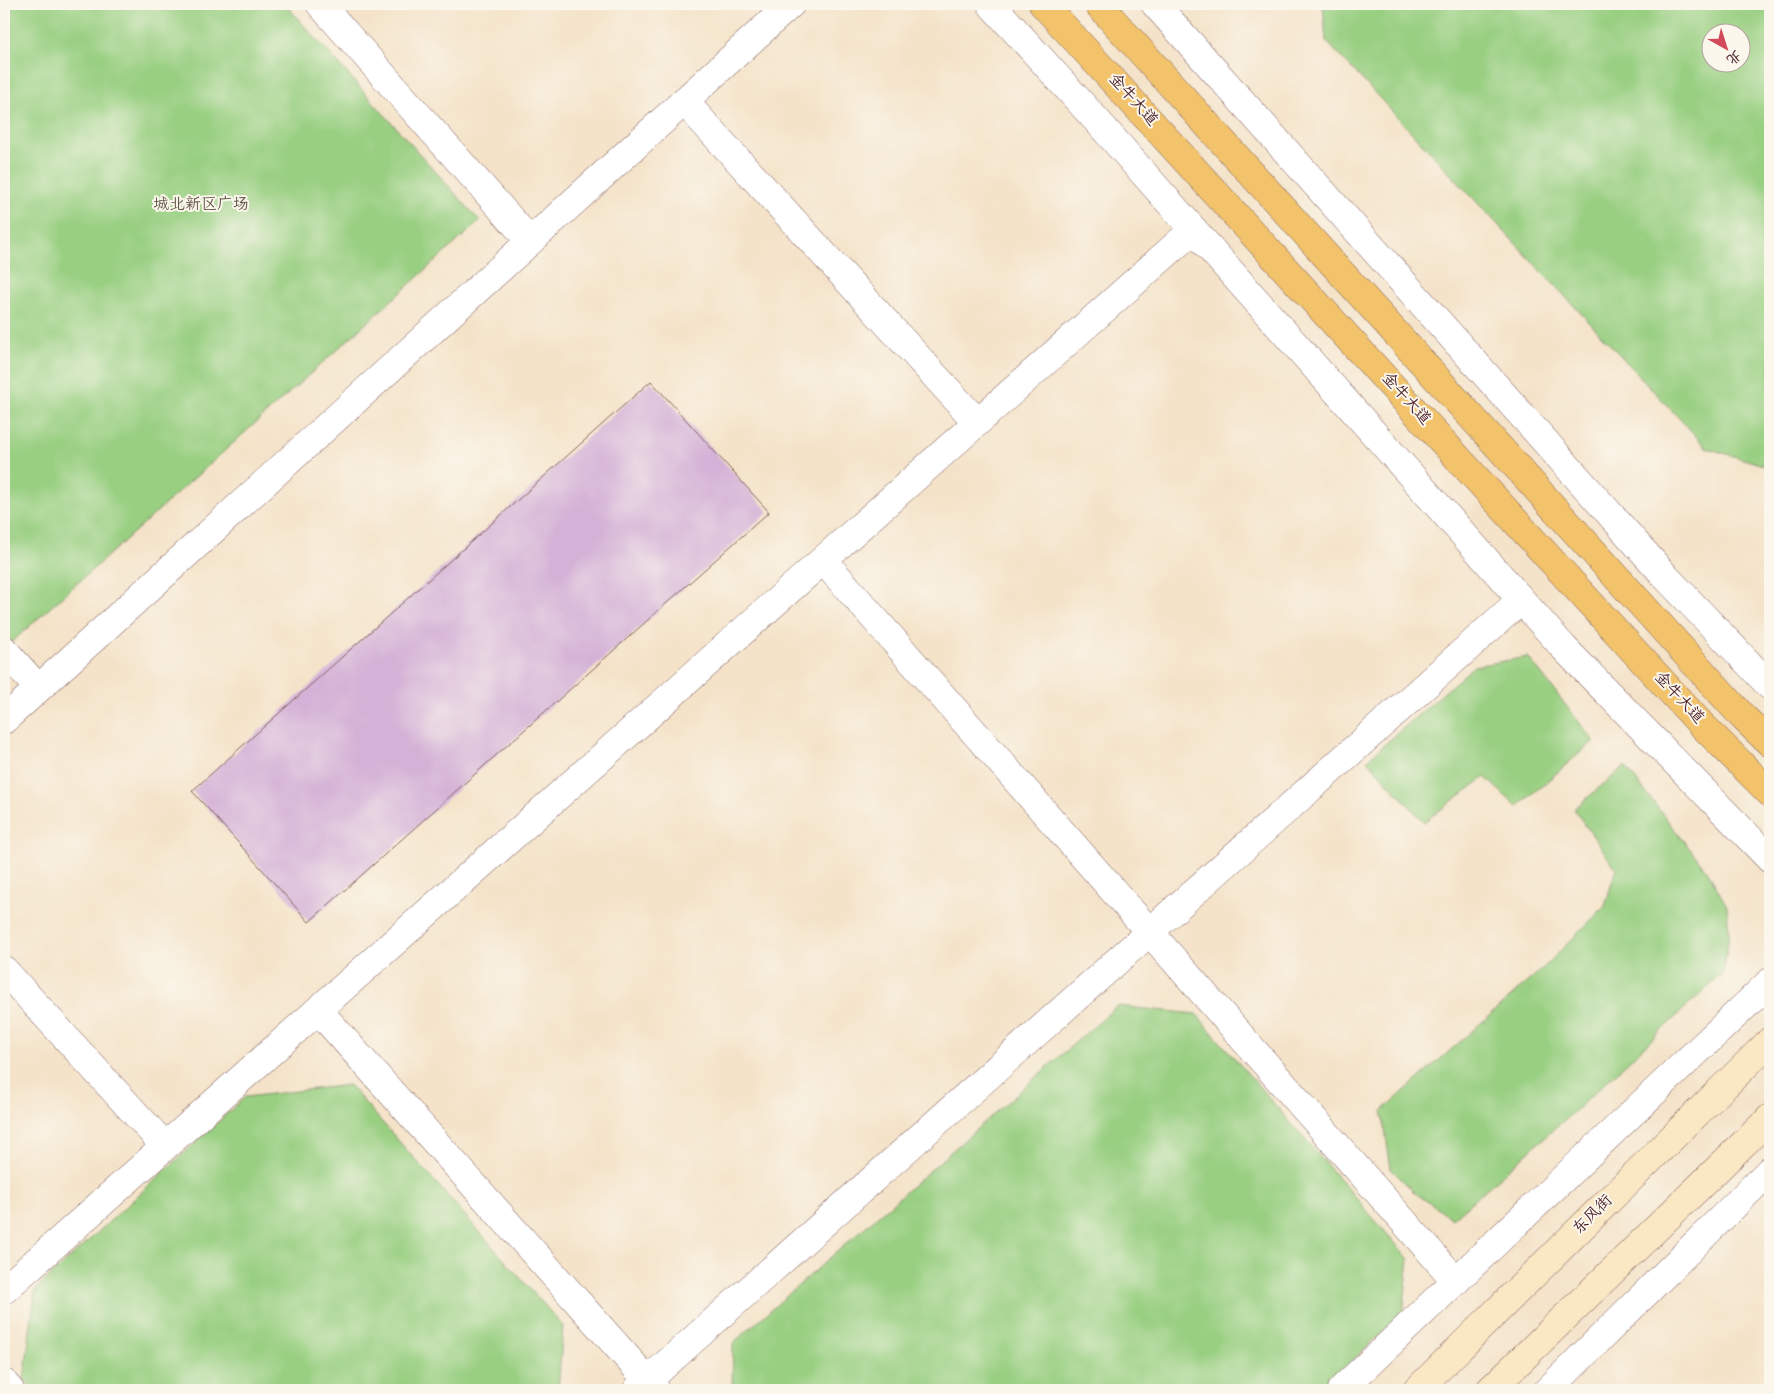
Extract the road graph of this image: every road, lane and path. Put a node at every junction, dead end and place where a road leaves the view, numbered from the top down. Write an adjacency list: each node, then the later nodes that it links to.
1 (320, 4): 9 (street)
2 (791, 4): 7 (street)
3 (991, 4): 8 (street)
4 (1043, 4): 18 (main road, 金牛大道)
5 (1098, 4): 17 (main road)
6 (1155, 4): 14 (street)
7 (684, 101): 9 (street); 10 (street)
8 (1193, 230): 10 (street); 12 (street)
9 (530, 240): 15 (street)
10 (977, 422): 11 (street)
11 (822, 560): 20 (street); 23 (street)
12 (1521, 600): 19 (street); 20 (street)
13 (4, 650): 15 (street)
14 (1770, 686)
15 (38, 688): 16 (street)
16 (4, 720)
17 (1770, 743)
18 (1770, 793)
19 (1770, 859)
20 (1149, 932): 28 (street); 31 (street)
21 (4, 970): 26 (street)
22 (1770, 982): 28 (street)
23 (318, 1010): 26 (street); 31 (street)
24 (1770, 1041): 34 (main road, 东风街)
25 (1770, 1118): 35 (main road)
26 (165, 1146): 29 (street)
27 (1770, 1170): 36 (street)
28 (1456, 1281): 33 (street)
29 (4, 1290)
30 (4, 1383): 32 (street)
31 (647, 1387)
32 (10, 1390)
33 (1341, 1390)
34 (1417, 1390)
35 (1490, 1390)
36 (1548, 1390)

